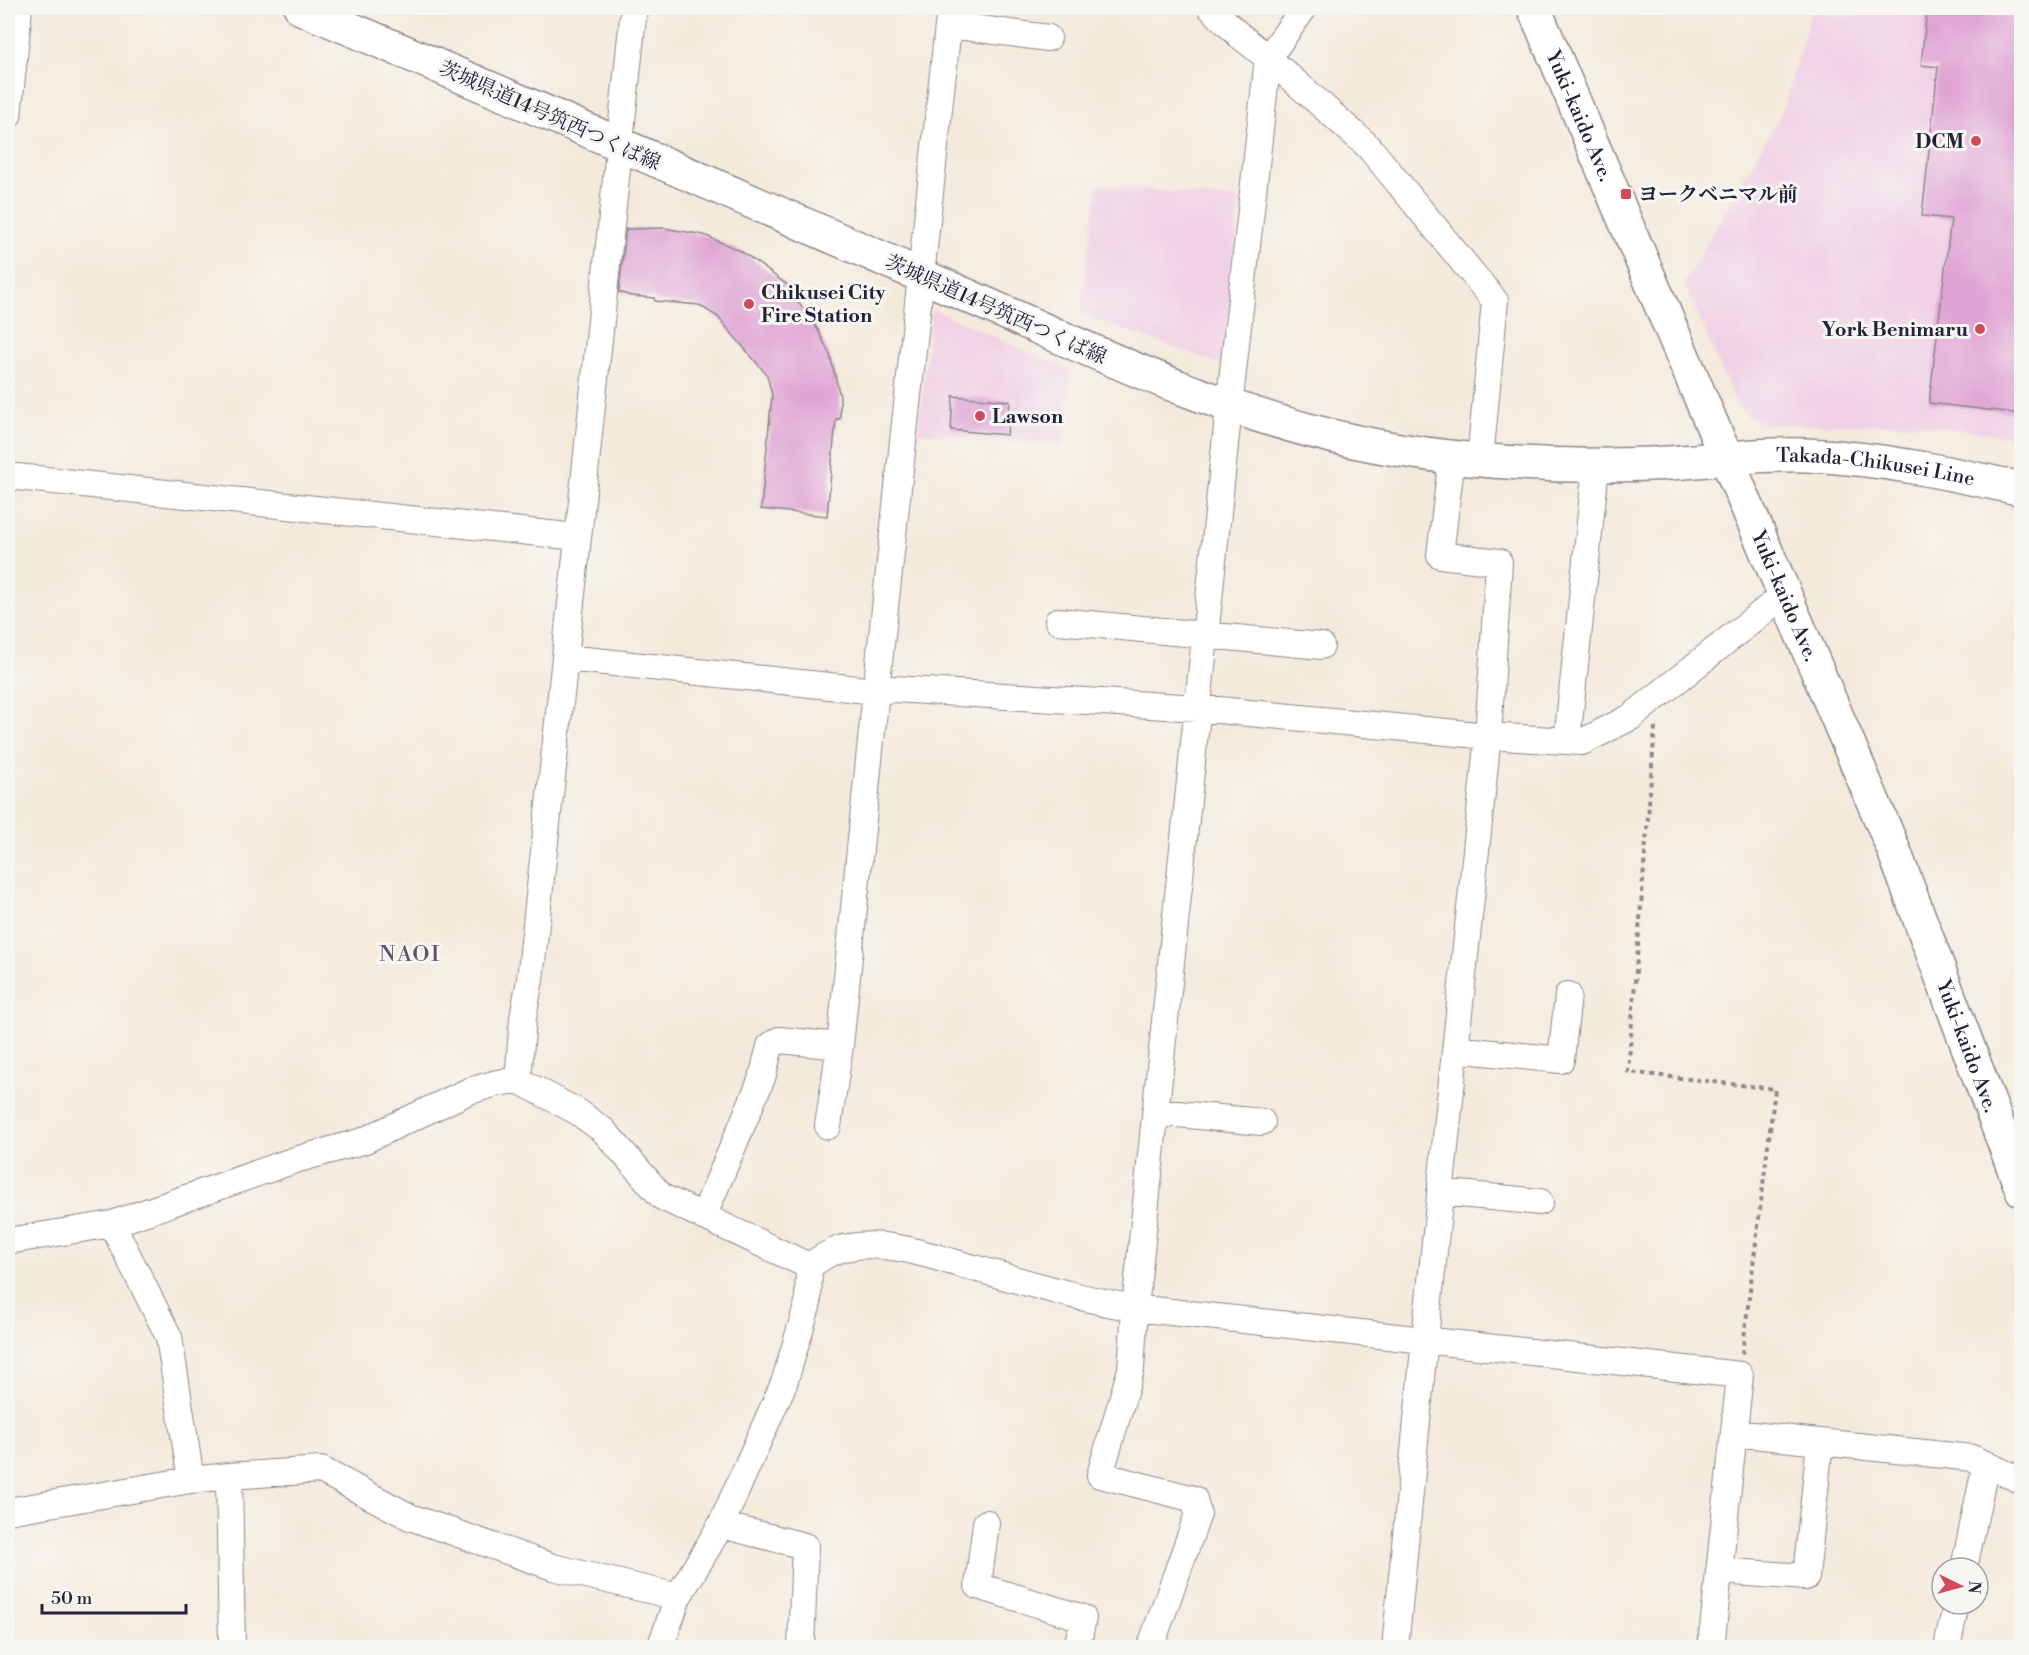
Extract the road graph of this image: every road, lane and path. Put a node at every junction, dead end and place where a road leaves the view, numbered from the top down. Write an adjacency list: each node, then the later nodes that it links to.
1 (19, 8): 10 (street)
2 (301, 8): 11 (main road, 茨城県道14号筑西つくば線)
3 (634, 8): 11 (street)
4 (1211, 8): 9 (street)
5 (1304, 8): 9 (street)
6 (1534, 8): 14 (main road, Yuki-kaido Ave.)
7 (950, 16): 8 (street); 12 (street)
8 (1048, 38)
9 (1268, 58): 13 (street); 15 (street)
10 (8, 116)
11 (620, 145): 12 (main road, 茨城県道14号筑西つくば線); 19 (street)
12 (922, 276): 13 (main road, 茨城県道14号筑西つくば線); 25 (street)
13 (1229, 407): 15 (main road, 茨城県道14号筑西つくば線); 22 (street)
14 (1726, 458): 16 (main road, 茨城県道14号筑西つくば線); 18 (main road, Takada-Chikusei Line); 20 (main road, Yuki-kaido Ave.)
15 (1466, 459): 16 (main road, 茨城県道14号筑西つくば線); 28 (street)
16 (1596, 466): 29 (street)
17 (8, 476): 19 (street)
18 (2022, 489)
19 (578, 537): 24 (street)
20 (1784, 595): 26 (street); 37 (main road, Yuki-kaido Ave.)
21 (1058, 621): 22 (street)
22 (1205, 635): 23 (street); 27 (street)
23 (1321, 646)
24 (567, 658): 25 (street); 33 (street)
25 (876, 691): 27 (street); 31 (street)
26 (1657, 696): 29 (street); 46 (path)
27 (1198, 708): 28 (street); 34 (street)
28 (1488, 736): 29 (street); 32 (street)
29 (1567, 741)
30 (1568, 995): 32 (street)
31 (840, 1046): 36 (street); 40 (street)
32 (1455, 1049): 38 (street)
33 (518, 1080): 40 (street); 41 (street)
34 (1156, 1112): 35 (street); 44 (street)
35 (1262, 1122)
36 (828, 1126)
37 (2022, 1190)
38 (1440, 1192): 39 (street); 45 (street)
39 (1540, 1202)
40 (703, 1217): 43 (street)
41 (112, 1224): 42 (street); 51 (street)
42 (8, 1241)
43 (809, 1266): 44 (street); 55 (street)
44 (1136, 1308): 45 (street); 64 (street)
45 (1425, 1338): 46 (street); 65 (street)
46 (1740, 1375): 47 (street)
47 (1734, 1433): 48 (street); 57 (street)
48 (1820, 1442): 49 (street); 57 (street)
49 (1986, 1464): 52 (street); 56 (street)
50 (229, 1476): 51 (street); 58 (street); 61 (street)
51 (191, 1480): 53 (street)
52 (2022, 1480)
53 (8, 1511)
54 (986, 1523): 60 (street)
55 (722, 1525): 58 (street); 63 (street)
56 (1967, 1556)
57 (1719, 1571): 66 (street)
58 (678, 1597): 62 (street)
59 (1953, 1616): 67 (street)
60 (1084, 1646)
61 (232, 1647)
62 (660, 1647)
63 (801, 1647)
64 (1150, 1647)
65 (1395, 1647)
66 (1711, 1647)
67 (1947, 1647)

